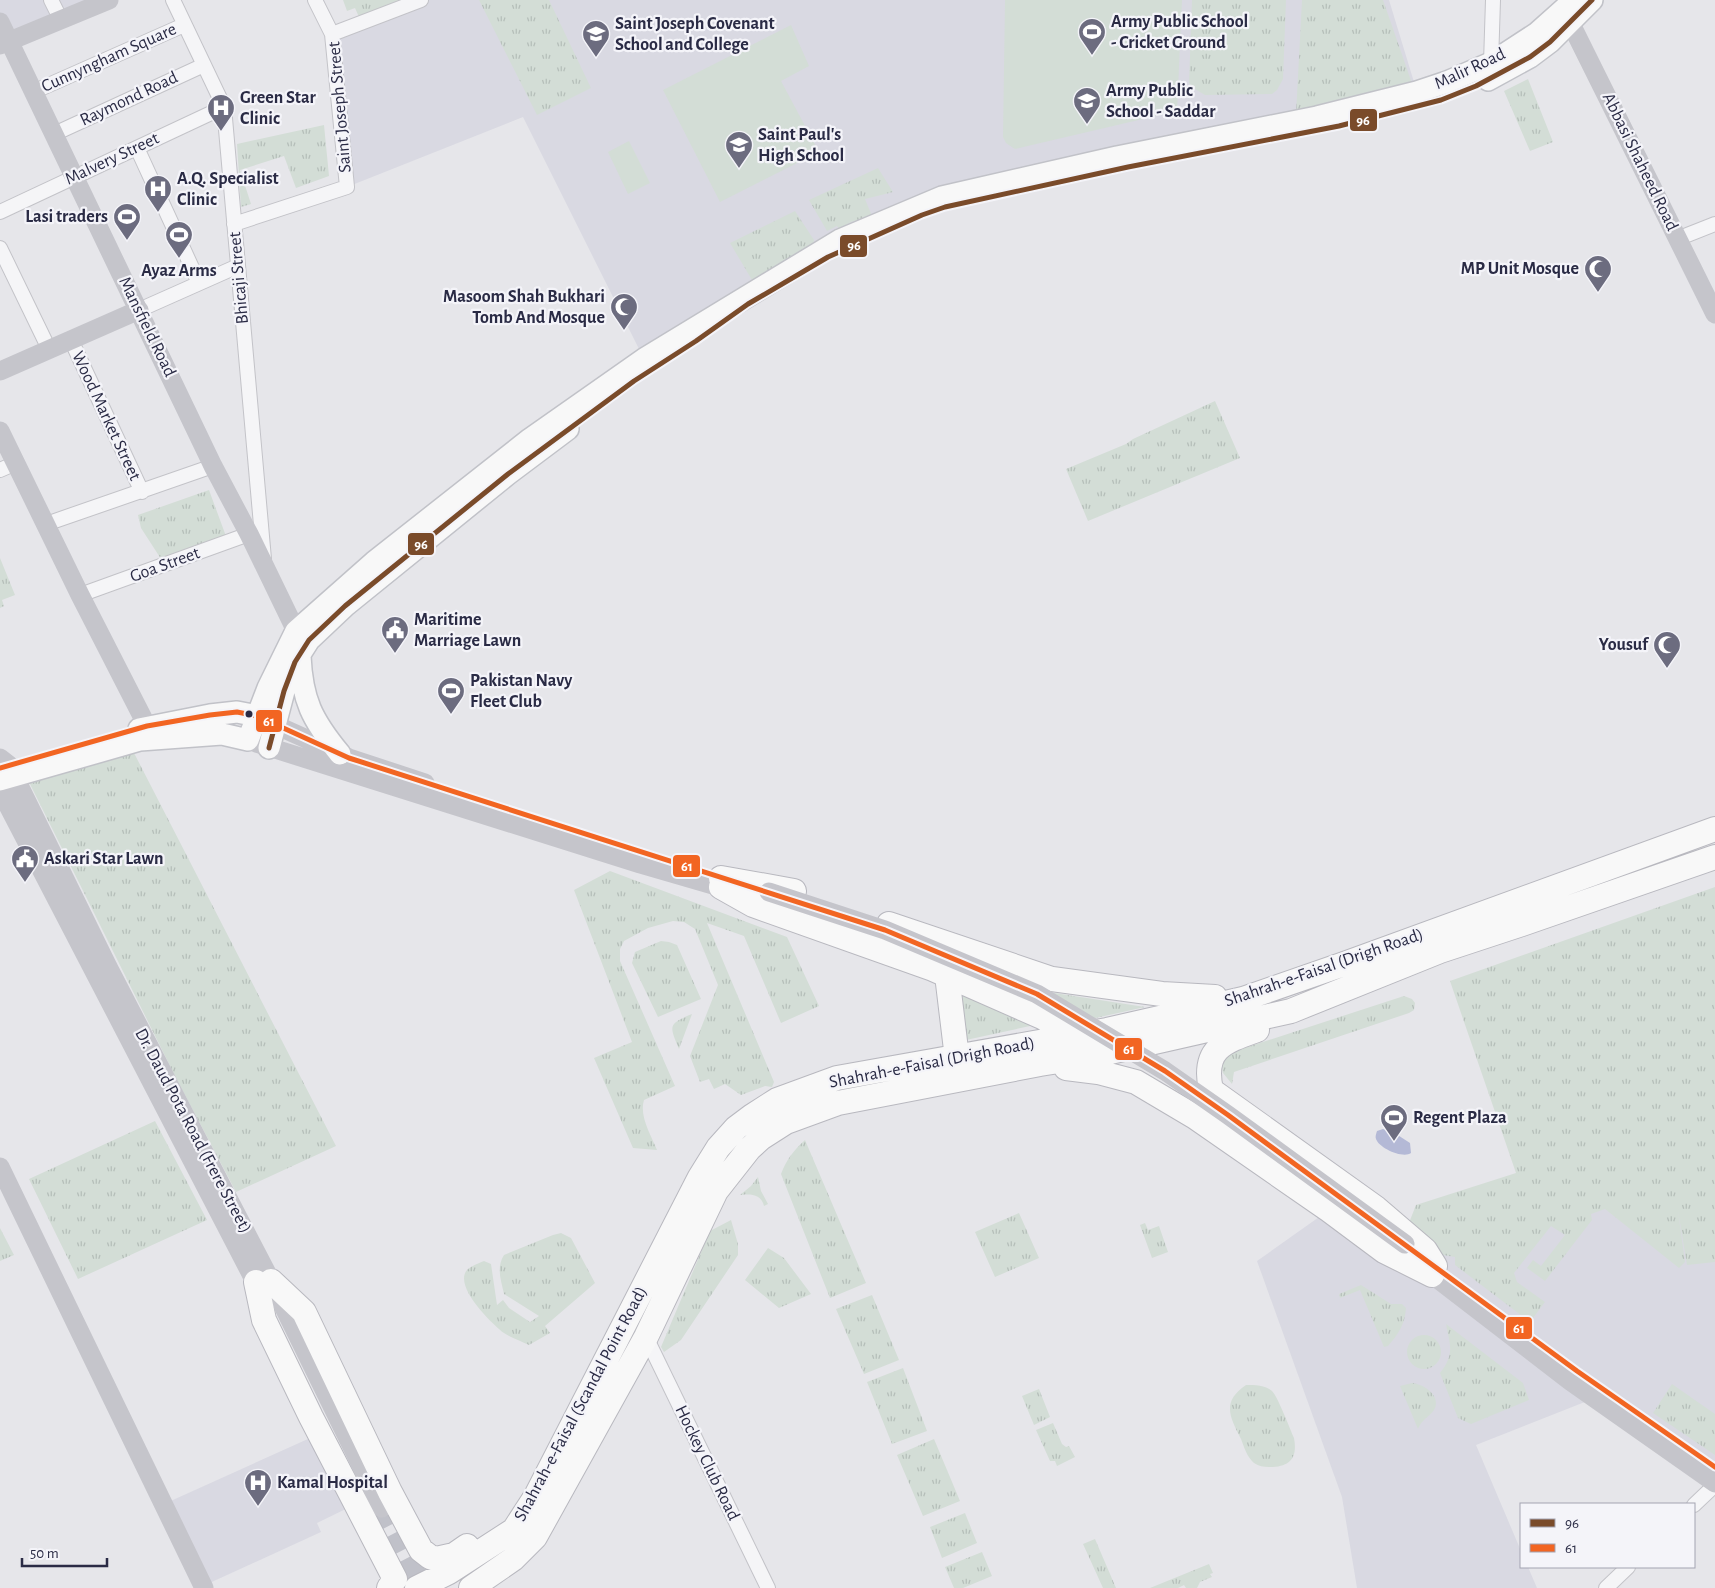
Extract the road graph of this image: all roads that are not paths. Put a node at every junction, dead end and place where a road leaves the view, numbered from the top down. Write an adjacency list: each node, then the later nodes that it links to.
1 (52, 0): 9 (street)
2 (109, 0): 9 (main road)
3 (174, 0): 11 (street, Bhicaji Street)
4 (315, 0): 12 (street)
5 (421, 0): 12 (street, Saint Joseph Street)
6 (1493, 0): 14 (street)
7 (1592, 0): 8 (main road, Malir Road)
8 (1570, 11): 14 (main road, Malir Road); 24 (main road, Abbasi Shaheed Road); 42 (main road, Malir Road)
9 (61, 20): 13 (main road)
10 (0, 22): 13 (main road, Mansfield Road)
11 (184, 24): 15 (street, Bhicaji Street); 16 (street, Cunnyngham Square)
12 (332, 34): 22 (street, Saint Joseph Street)
13 (4, 43): 16 (main road, Mansfield Road)
14 (1491, 63): 41 (main road, Malir Road)
15 (204, 65): 17 (street, Bhicaji Street); 18 (street, Raymond Road)
16 (33, 92): 18 (main road, Mansfield Road)
17 (224, 107): 19 (street, Malvery Street); 22 (street, Bhicaji Street)
18 (54, 134): 20 (main road, Mansfield Road)
19 (136, 148): 20 (street, Malvery Street); 27 (street)
20 (74, 177): 21 (street, Malvery Street); 28 (main road, Mansfield Road)
21 (0, 212)
22 (234, 224): 26 (street, Bhicaji Street)
23 (1715, 224): 24 (street)
24 (1677, 239): 29 (main road, Abbasi Shaheed Road)
25 (0, 248): 31 (street, Wood Market Street)
26 (238, 266): 27 (street); 39 (street, Bhicaji Street)
27 (199, 283): 28 (street)
28 (139, 310): 30 (main road); 34 (main road, Mansfield Road)
29 (1715, 314)
30 (71, 340): 31 (main road); 36 (street, Wood Market Street)
31 (49, 349): 32 (main road)
32 (0, 371)
33 (0, 431): 35 (main road)
34 (213, 466): 36 (street); 38 (main road, Mansfield Road)
35 (8, 467): 37 (main road)
36 (142, 492): 37 (street)
37 (46, 524): 40 (main road)
38 (249, 534): 39 (main road, Mansfield Road); 40 (street, Goa Street)
39 (265, 567): 41 (main road, Mansfield Road)
40 (80, 595): 44 (main road)
41 (296, 631): 43 (main road, Malir Road)
42 (300, 653): 43 (main road, Malir Road); 47 (main road)
43 (266, 720): 44 (main road); 45 (main road, Malir Road); 46 (main road, Malir Road); 47 (main road)
44 (147, 726): 48 (main road)
45 (248, 740): 46 (main road); 48 (main road)
46 (269, 748): 51 (main road)
47 (340, 754): 51 (main road)
48 (4, 773): 63 (main road, Dr. Daud Pota Road (Frere Street))
49 (1715, 829): 54 (highway, Shahrah-e-Faisal (Drigh Road))
50 (1715, 857): 55 (highway, Shahrah-e-Faisal (Drigh Road))
51 (721, 883): 52 (highway); 53 (highway); 62 (main road, bridge)
52 (947, 975): 56 (highway); 58 (highway)
53 (1042, 976): 54 (highway); 56 (highway)
54 (1243, 999): 57 (highway, Shahrah-e-Faisal (Drigh Road))
55 (1291, 1011): 59 (highway, Shahrah-e-Faisal (Drigh Road)); 62 (highway)
56 (1042, 1017): 57 (highway)
57 (1076, 1035): 58 (highway, Shahrah-e-Faisal (Drigh Road))
58 (957, 1058): 61 (highway, Shahrah-e-Faisal (Drigh Road))
59 (1040, 1064): 61 (highway, Shahrah-e-Faisal (Drigh Road)); 62 (highway)
60 (0, 1167): 73 (main road)
61 (708, 1184): 64 (highway, Shahrah-e-Faisal (Scandal Point Road)); 67 (highway, Shahrah-e-Faisal (Scandal Point Road))
62 (1433, 1270): 65 (main road); 66 (main road)
63 (263, 1281): 69 (main road, Dr. Daud Pota Road (Frere Street)); 70 (highway); 72 (highway)
64 (646, 1337): 75 (highway, Shahrah-e-Faisal (Scandal Point Road)); 76 (street, Hockey Club Road)
65 (1715, 1467)
66 (1715, 1484): 68 (street)
67 (536, 1496): 70 (highway); 74 (highway, Shahrah-e-Faisal (Scandal Point Road))
68 (1695, 1504)
69 (378, 1510)
70 (436, 1559): 72 (highway)
71 (1627, 1568): 77 (street)
72 (392, 1583)
73 (204, 1588)
74 (417, 1588)
75 (471, 1588)
76 (768, 1588)
77 (1606, 1588)

